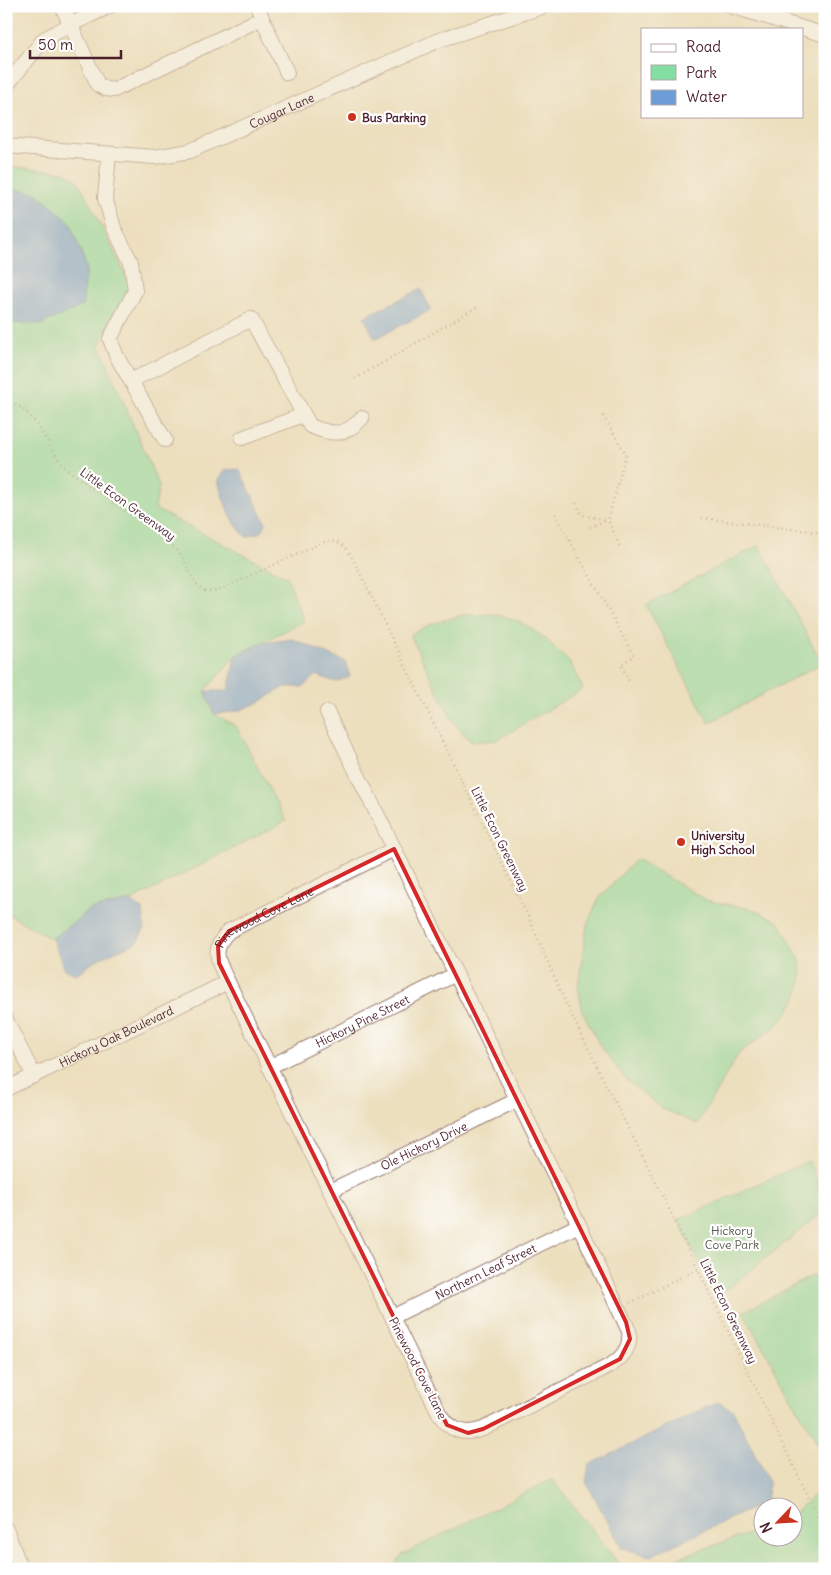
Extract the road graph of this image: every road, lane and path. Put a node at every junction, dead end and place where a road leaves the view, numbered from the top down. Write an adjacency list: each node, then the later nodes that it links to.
1 (62, 6): 6 (street)
2 (110, 6): 6 (street)
3 (545, 6): 11 (street, Cougar Lane)
4 (730, 6): 7 (street)
5 (259, 12): 6 (street); 8 (street)
6 (70, 25): 9 (street)
7 (825, 34)
8 (287, 73)
9 (6, 86)
10 (6, 146): 11 (street, Cougar Lane)
11 (109, 154): 14 (street)
12 (476, 307): 13 (path)
13 (355, 379)
14 (131, 382): 16 (street); 20 (street)
15 (6, 400): 40 (path, Little Econ Greenway)
16 (303, 415): 18 (street); 19 (street)
17 (603, 416): 24 (path)
18 (362, 418)
19 (242, 438)
20 (165, 440)
21 (576, 503): 24 (path)
22 (555, 514): 28 (path)
23 (702, 518): 26 (path)
24 (608, 520): 25 (path); 27 (path)
25 (590, 527)
26 (825, 533)
27 (620, 547)
28 (630, 683)
29 (327, 712): 30 (street, Pinewood Cove Lane)
30 (394, 849): 31 (street, Pinewood Cove Lane); 32 (street, Pinewood Cove Lane)
31 (456, 974): 34 (street, Hickory Pine Street); 37 (street, Pinewood Cove Lane)
32 (228, 982): 34 (street, Pinewood Cove Lane); 35 (street, Hickory Oak Boulevard)
33 (6, 1020): 35 (street)
34 (269, 1066): 38 (street, Pinewood Cove Lane)
35 (34, 1076): 36 (street, Hickory Oak Boulevard)
36 (6, 1089)
37 (518, 1100): 38 (street, Ole Hickory Drive); 39 (street, Pinewood Cove Lane)
38 (330, 1191): 42 (street, Pinewood Cove Lane)
39 (579, 1225): 42 (street, Northern Leaf Street); 42 (street, Pinewood Cove Lane)
40 (698, 1269): 41 (path); 44 (path, Little Econ Greenway)
41 (630, 1303)
42 (392, 1317)
43 (6, 1529): 45 (street)
44 (825, 1531)
45 (21, 1569)

